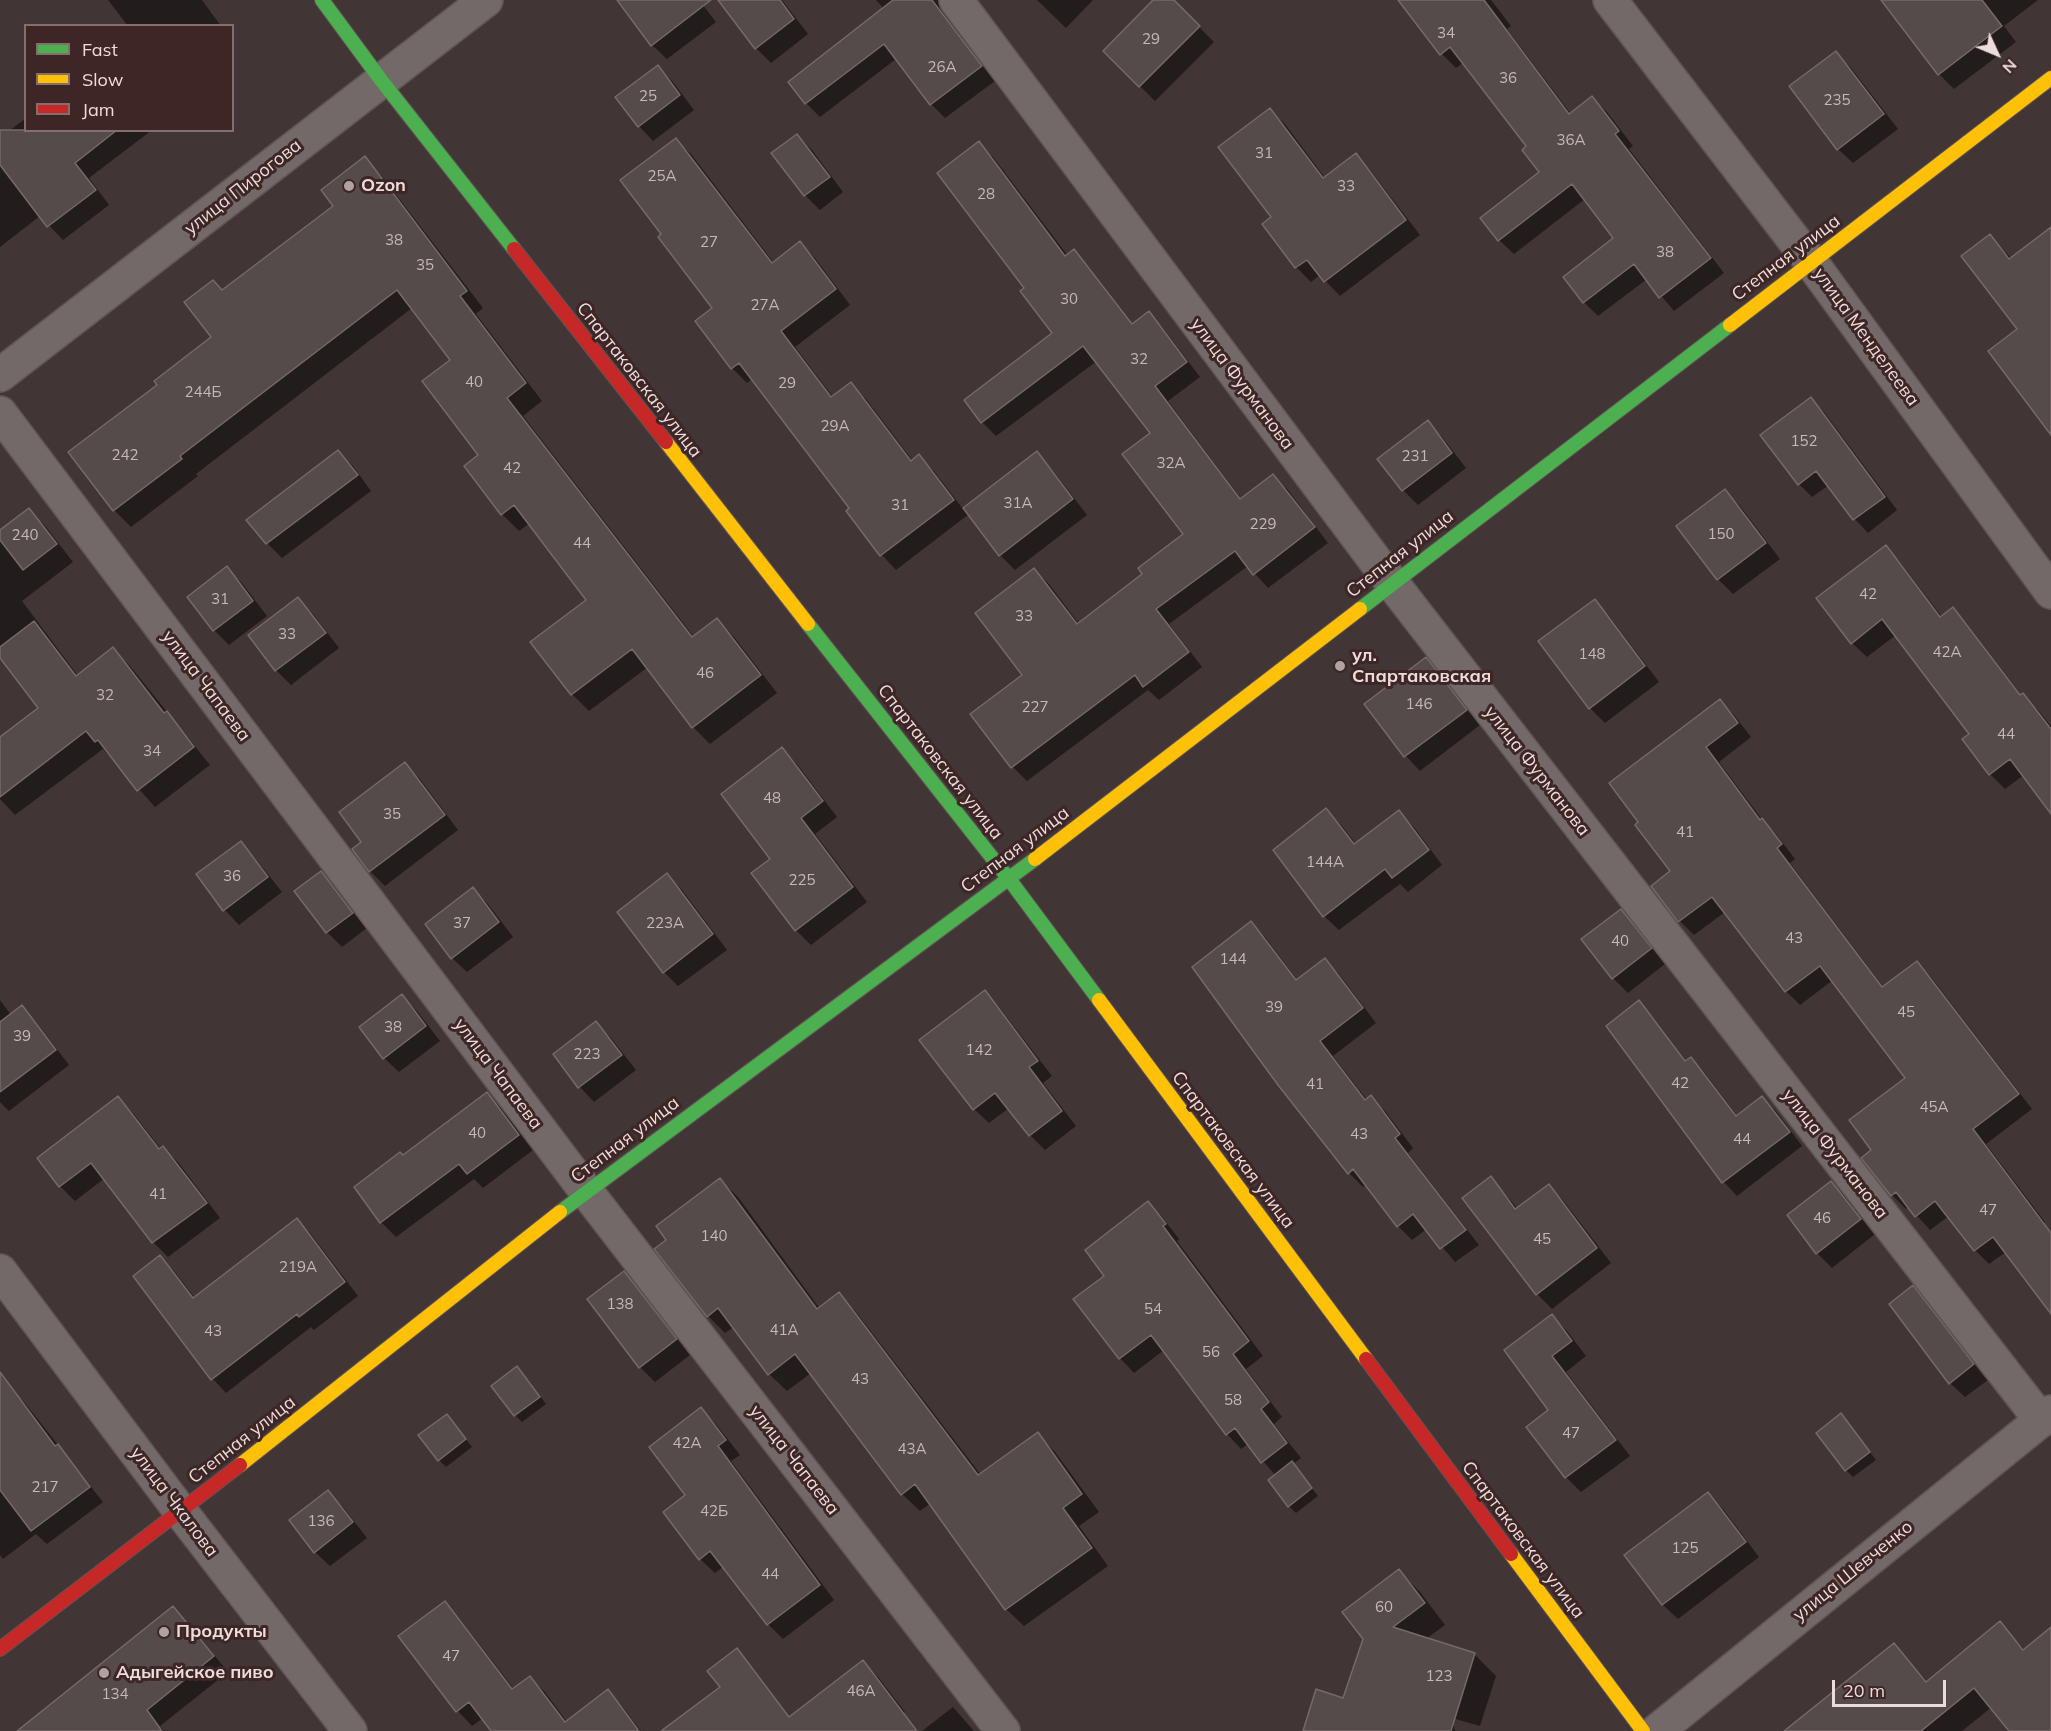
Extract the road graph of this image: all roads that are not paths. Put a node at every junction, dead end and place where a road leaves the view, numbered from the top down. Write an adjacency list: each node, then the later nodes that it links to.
1 (322, 0): 6 (main road, Спартаковская улица)
2 (486, 0): 6 (street, улица Пирогова)
3 (956, 0): 10 (street, улица Фурманова)
4 (1610, 0): 7 (street, улица Менделеева)
5 (2051, 78): 7 (main road, Степная улица)
6 (381, 80): 8 (street, улица Пирогова); 12 (main road, Спартаковская улица)
7 (1811, 262): 10 (main road, Степная улица); 11 (street, улица Менделеева)
8 (0, 375)
9 (0, 412): 13 (street, улица Чапаева)
10 (1392, 584): 12 (main road, Степная улица); 15 (street, улица Фурманова)
11 (2051, 592)
12 (1009, 879): 13 (main road, Степная улица); 20 (main road, Спартаковская улица)
13 (586, 1191): 16 (main road, Степная улица); 19 (street, улица Чапаева)
14 (0, 1271): 16 (street, улица Чкалова)
15 (2046, 1416): 21 (street, улица Шевченко)
16 (181, 1512): 17 (main road, Степная улица); 18 (street, улица Чкалова)
17 (0, 1649)
18 (350, 1731)
19 (1003, 1731)
20 (1643, 1731)
21 (1657, 1731)

